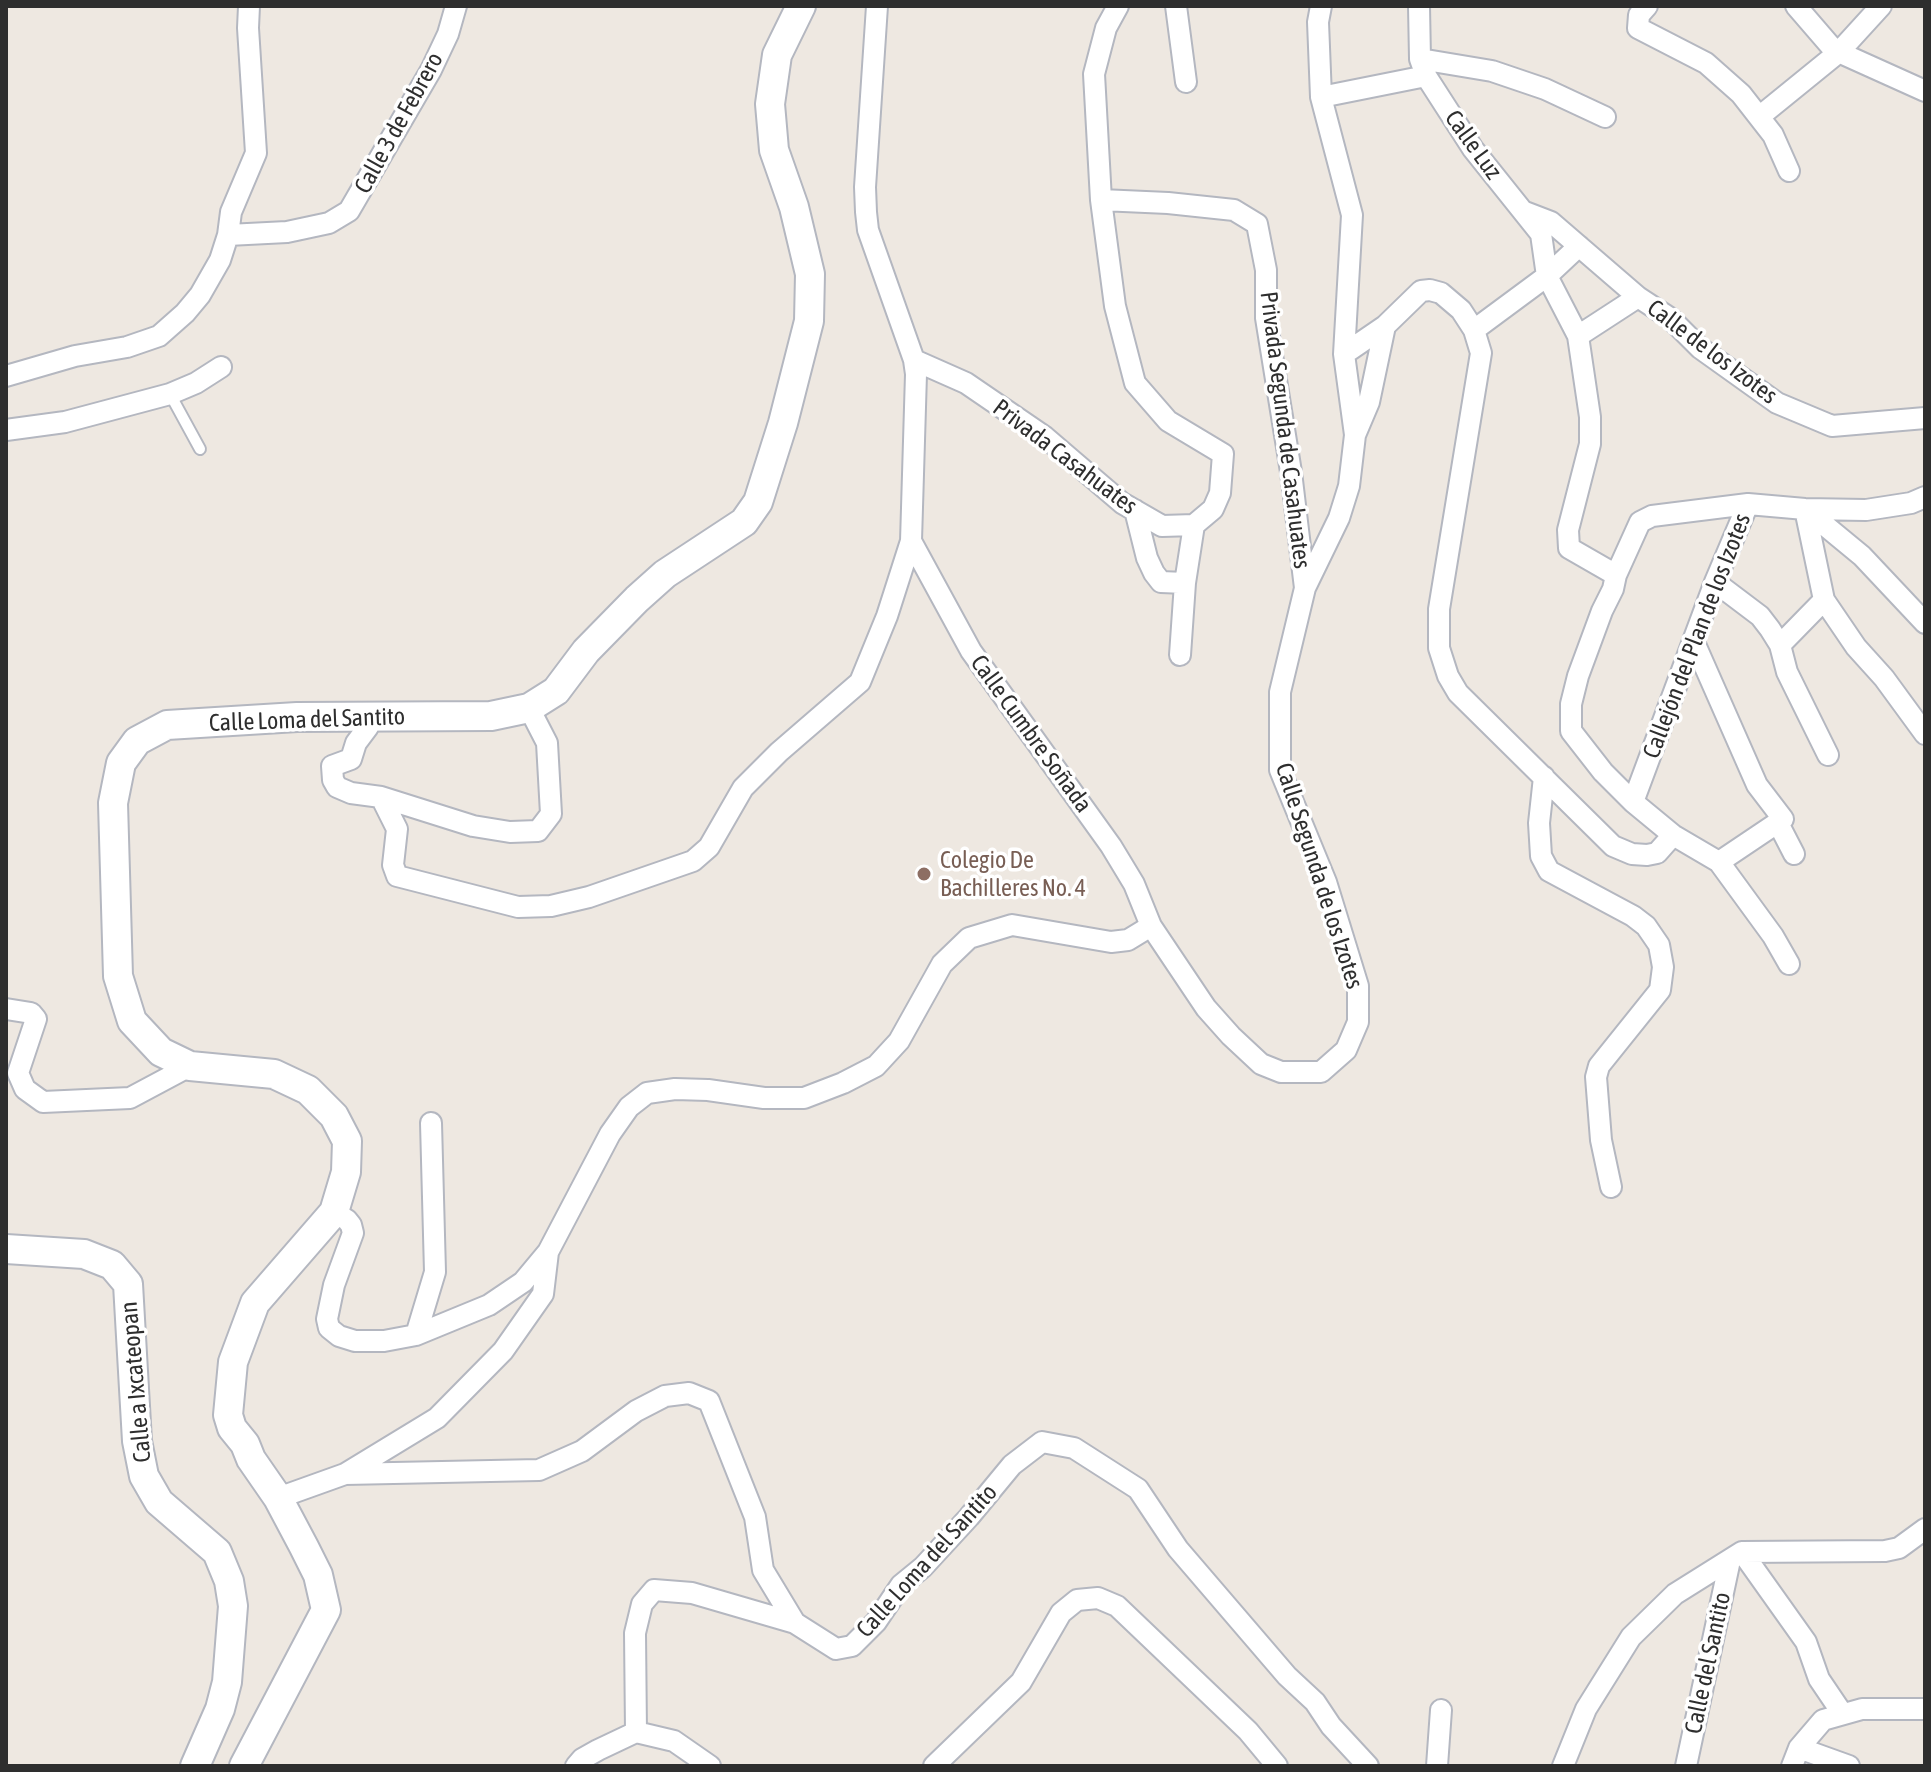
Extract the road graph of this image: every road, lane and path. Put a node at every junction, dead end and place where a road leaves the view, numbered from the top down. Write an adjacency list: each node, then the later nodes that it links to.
1 (249, 6): 22 (street)
2 (456, 6): 22 (street, Calle 3 de Febrero)
3 (801, 6): 53 (main road, Calle Loma del Santito)
4 (877, 6): 30 (street, Calle Cumbre Soñada)
5 (1118, 6): 20 (street)
6 (1176, 6): 14 (street)
7 (1321, 6): 16 (street)
8 (1419, 6): 13 (street)
9 (1647, 6): 18 (street)
10 (1796, 6): 12 (street)
11 (1881, 6): 12 (street)
12 (1839, 52): 15 (street); 18 (street)
13 (1423, 67): 16 (street); 17 (street); 21 (street, Calle Luz)
14 (1186, 82)
15 (1925, 91)
16 (1321, 97): 29 (street)
17 (1605, 117)
18 (1759, 117): 19 (street)
19 (1789, 171)
20 (1101, 200): 42 (street); 47 (street, Privada Segunda de Casahuates)
21 (1525, 212): 23 (street, Calle de los Izotes); 24 (street, Calle Luz)
22 (228, 235): 32 (street)
23 (1579, 246): 24 (street); 25 (street, Calle de los Izotes)
24 (1547, 276): 27 (street); 28 (street)
25 (1638, 297): 28 (street); 34 (street, Calle de los Izotes)
26 (1385, 326): 27 (street); 29 (street); 36 (street, Calle Segunda de los Izotes)
27 (1474, 330): 57 (street)
28 (1578, 336): 44 (street)
29 (1344, 354): 36 (street)
30 (914, 360): 41 (street, Privada Casahuates); 43 (street, Calle Cumbre Soñada)
31 (221, 367): 33 (street)
32 (6, 376)
33 (170, 394): 35 (street); 37 (lane)
34 (1925, 418)
35 (6, 430)
36 (1355, 435): 47 (street, Calle Segunda de los Izotes)
37 (200, 449)
38 (1925, 497): 40 (street, Callejón del Plan de los Izotes)
39 (1748, 504): 40 (street, Callejón del Plan de los Izotes); 44 (street); 45 (street, Callejón del Plan de los Izotes)
40 (1805, 509): 48 (street); 49 (street)
41 (1135, 510): 42 (street, Privada Casahuates); 46 (street)
42 (1194, 525): 46 (street)
43 (911, 541): 58 (street, Calle Cumbre Soñada); 64 (street, Calle Cumbre Soñada)
44 (1616, 575): 59 (street)
45 (1715, 582): 50 (street, Callejón del Plan de los Izotes); 51 (street)
46 (1185, 583): 52 (street)
47 (1305, 588): 64 (street, Calle Segunda de los Izotes)
48 (1824, 600): 51 (street); 55 (street)
49 (1925, 623)
50 (1694, 642): 59 (street, Callejón del Plan de los Izotes); 60 (street)
51 (1780, 645): 56 (street)
52 (1180, 655)
53 (529, 708): 54 (main road, Calle Loma del Santito); 58 (street)
54 (369, 718): 58 (street); 67 (main road, Calle Loma del Santito)
55 (1925, 734)
56 (1828, 755)
57 (1544, 777): 61 (street); 70 (street)
58 (381, 797)
59 (1633, 802): 61 (street)
60 (1781, 821): 62 (street); 63 (street)
61 (1673, 835): 63 (street)
62 (1794, 854)
63 (1719, 862): 65 (street)
64 (1151, 926): 73 (street)
65 (1789, 964)
66 (6, 1009): 68 (street)
67 (190, 1066): 68 (street); 71 (main road, Calle Loma del Santito)
68 (16, 1085)
69 (431, 1123): 74 (street)
70 (1611, 1187)
71 (334, 1212): 74 (street); 76 (main road, Calle Loma del Santito)
72 (6, 1249): 86 (main road, Calle a Ixcateopan)
73 (548, 1252): 74 (street); 75 (street)
74 (416, 1335)
75 (345, 1474): 76 (street, Calle Loma del Santito); 79 (street, Calle Loma del Santito)
76 (278, 1498): 87 (main road, Calle Loma del Santito)
77 (1925, 1529): 78 (street)
78 (1736, 1556): 82 (street); 94 (street); 95 (street, Calle del Santito)
79 (795, 1623): 83 (street); 92 (street, Calle Loma del Santito)
80 (1925, 1709): 82 (street)
81 (1441, 1710): 93 (street)
82 (1842, 1713): 84 (street)
83 (636, 1732): 85 (street); 89 (street)
84 (1795, 1757): 96 (street)
85 (596, 1758): 88 (street)
86 (195, 1766)
87 (244, 1766)
88 (576, 1766)
89 (710, 1766)
90 (934, 1766): 91 (street)
91 (1277, 1766)
92 (1368, 1766)
93 (1437, 1766)
94 (1563, 1766)
95 (1686, 1766)
96 (1849, 1766)

